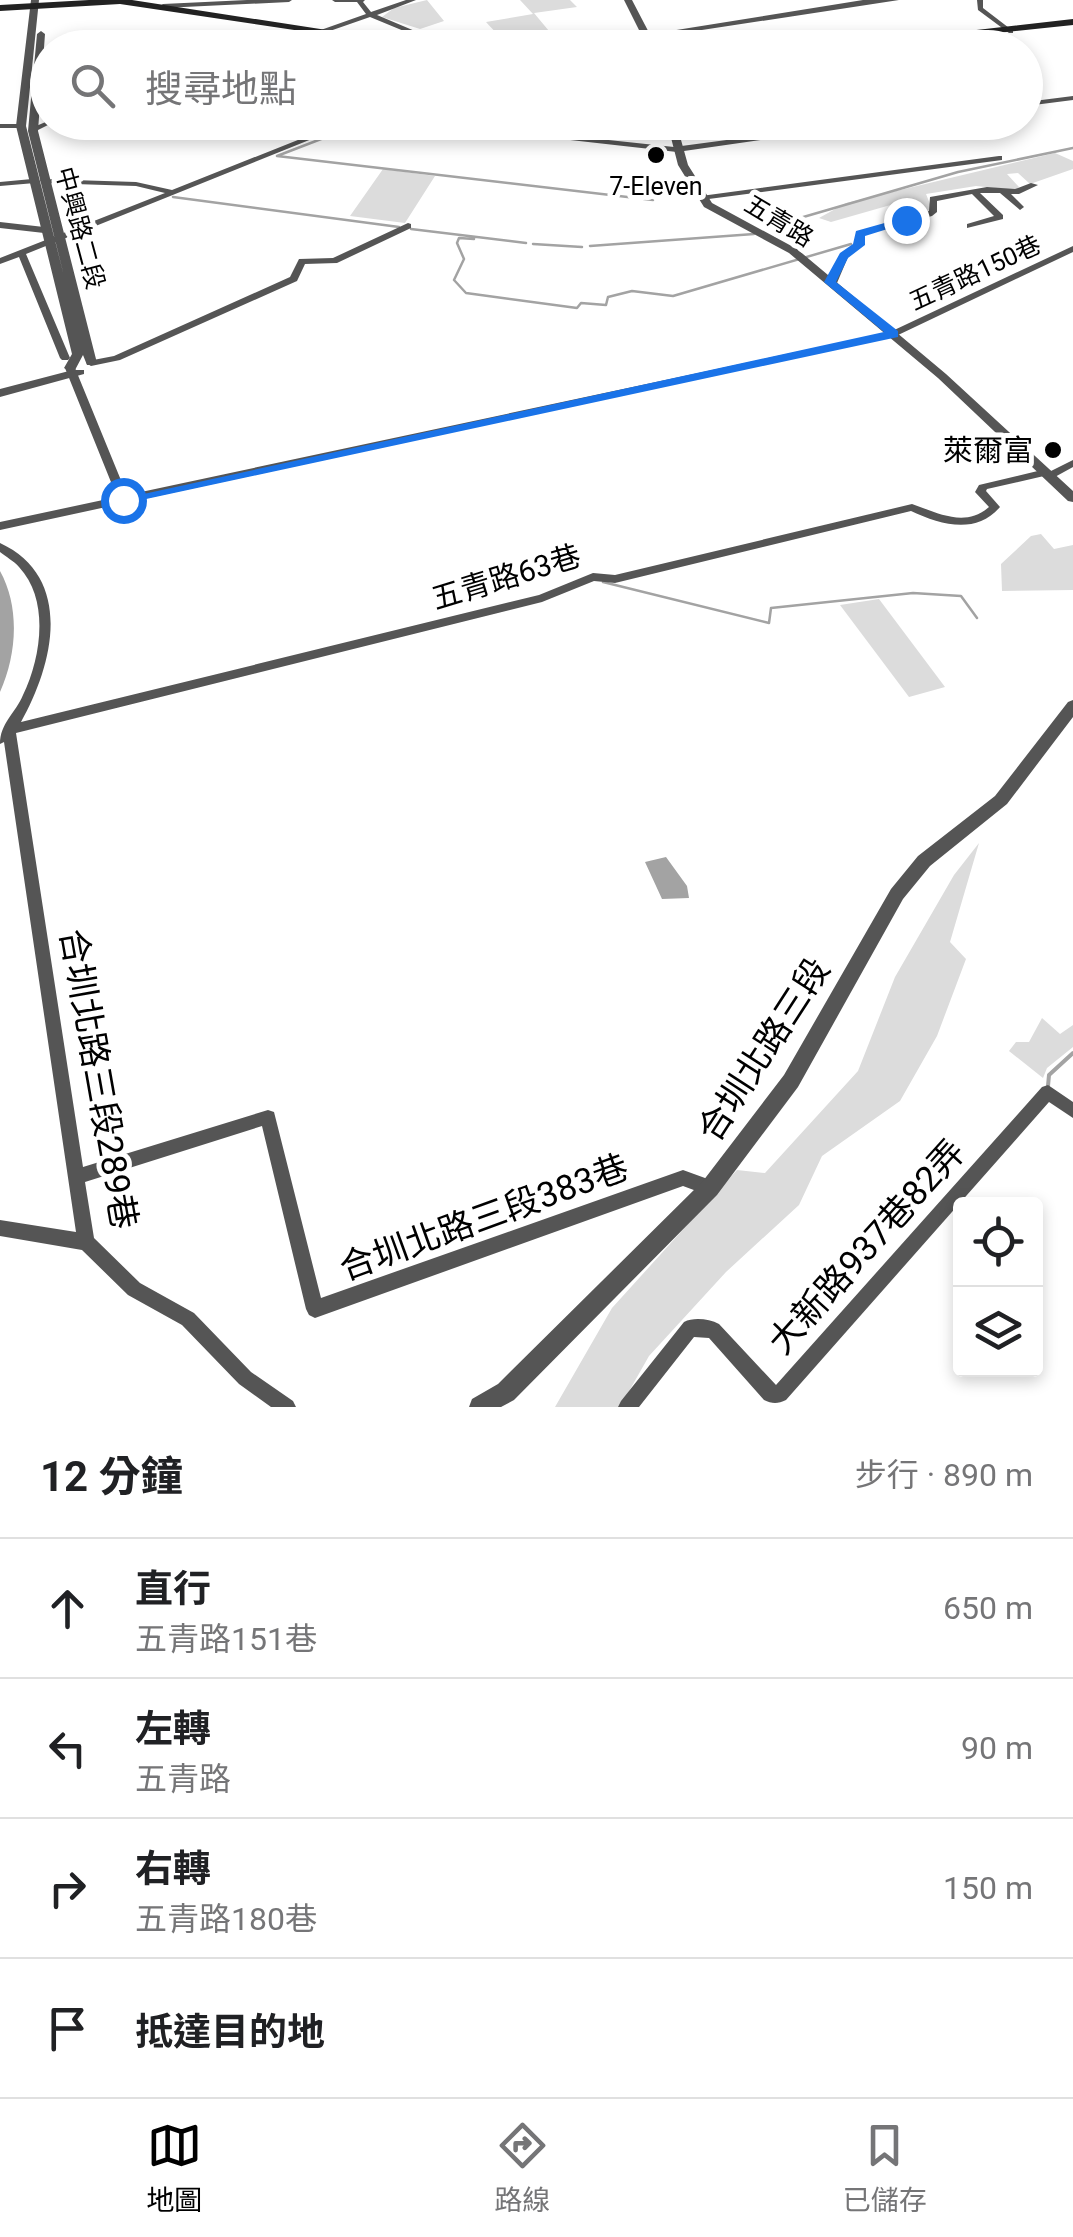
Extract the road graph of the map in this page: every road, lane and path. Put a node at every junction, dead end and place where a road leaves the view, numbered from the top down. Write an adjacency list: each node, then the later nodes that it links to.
1 (289, 0): 10 (street)
2 (335, 0): 8 (street)
3 (413, 0): 12 (street)
4 (628, 0): 20 (street)
5 (876, 0): 14 (street)
6 (896, 0): 14 (street)
7 (980, 0): 22 (street)
8 (361, 1): 12 (street)
9 (39, 4): 10 (main road); 11 (main road); 15 (street, 中興路二段); 16 (main road)
10 (163, 6): 17 (main road)
11 (0, 9)
12 (369, 14): 18 (street); 19 (street)
13 (1073, 24): 22 (main road)
14 (697, 27): 21 (street)
15 (36, 30)
16 (313, 30)
17 (314, 30)
18 (323, 30)
19 (408, 30)
20 (644, 30)
21 (675, 30)
22 (1010, 30)
23 (30, 96): 28 (street, 中興路二段)
24 (1073, 98): 25 (street)
25 (1043, 102)
26 (0, 126): 28 (street)
27 (30, 126): 28 (street)
28 (27, 127): 36 (street, 中興路二段)
29 (304, 140): 39 (street)
30 (306, 140): 47 (street)
31 (583, 140): 34 (street)
32 (675, 140): 34 (street, 五青路)
33 (751, 140): 34 (street)
34 (677, 150): 42 (street, 五青路)
35 (999, 158): 42 (street)
36 (38, 181): 37 (street); 39 (street); 47 (street, 中興路二段)
37 (0, 184)
38 (1034, 186): 41 (street)
39 (168, 191): 47 (street)
40 (973, 191): 41 (street); 46 (street); 51 (street)
41 (1004, 191): 43 (street)
42 (702, 198): 51 (street, 五青路)
43 (1020, 207)
44 (0, 225): 47 (street)
45 (408, 226): 53 (street)
46 (970, 226)
47 (50, 239): 49 (street); 53 (street, 中興路二段); 54 (street, 中興路二段)
48 (1073, 249): 52 (street, 五青路150巷)
49 (22, 254): 50 (street); 54 (street)
50 (0, 260)
51 (830, 282): 52 (street, 五青路)
52 (894, 334): 57 (street, 五青路); 59 (street, 五青路150巷)
53 (91, 363): 54 (street)
54 (70, 367): 55 (street); 59 (street)
55 (0, 389)
56 (1073, 463): 57 (street)
57 (1048, 474): 58 (street, 五青路); 63 (street, 五青路63巷)
58 (1073, 498)
59 (123, 500): 60 (street, 五青路150巷)
60 (0, 526)
61 (0, 546): 63 (street)
62 (1073, 706): 66 (street, 合圳北路三段)
63 (4, 735): 65 (street, 合圳北路三段289巷)
64 (1073, 1111): 71 (street, 大新路937巷82弄)
65 (76, 1177): 66 (street, 合圳北路三段383巷); 68 (street, 合圳北路三段289巷)
66 (710, 1188): 70 (street, 合圳北路三段)
67 (0, 1228): 68 (street)
68 (86, 1242): 69 (street, 合圳北路三段289巷)
69 (287, 1407)
70 (480, 1407)
71 (627, 1407)

